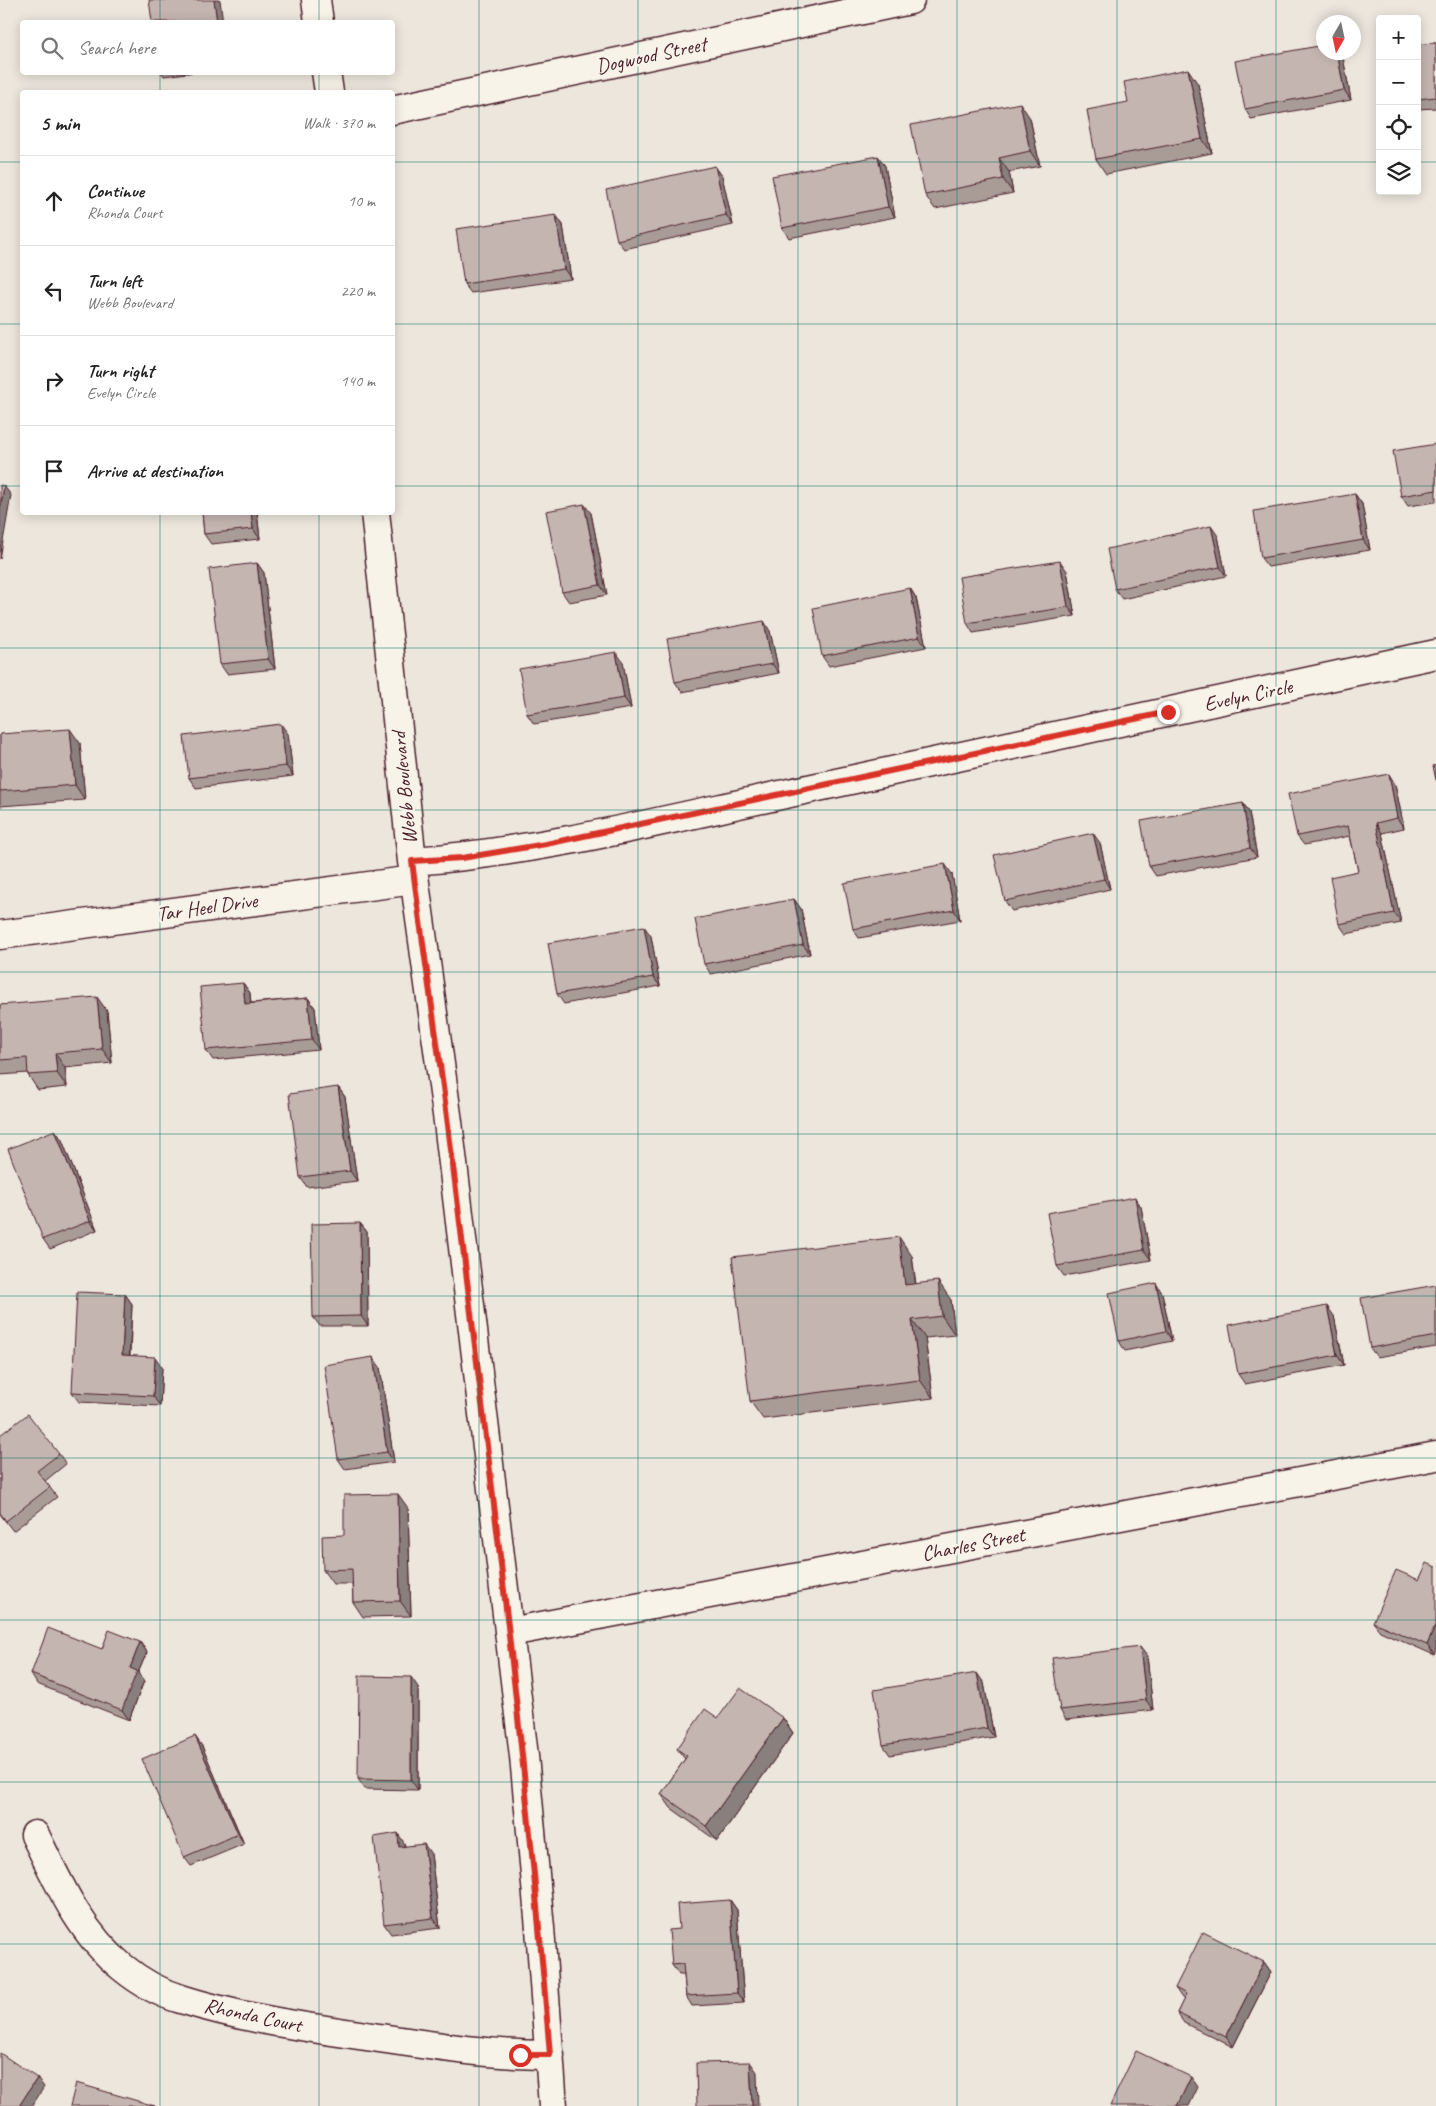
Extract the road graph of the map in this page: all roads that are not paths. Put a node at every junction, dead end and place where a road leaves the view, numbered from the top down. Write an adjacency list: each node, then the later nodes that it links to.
1 (316, 0): 3 (street)
2 (910, 0): 6 (street, Dogwood Street)
3 (319, 20)
4 (326, 75): 5 (street)
5 (329, 90)
6 (395, 109)
7 (375, 515): 9 (street, Webb Boulevard)
8 (1436, 654): 9 (street, Evelyn Circle)
9 (413, 871): 10 (street, Tar Heel Drive); 12 (street, Webb Boulevard)
10 (0, 935)
11 (1436, 1456): 12 (street, Charles Street)
12 (510, 1632): 14 (street, Webb Boulevard)
13 (35, 1836): 14 (street, Rhonda Court)
14 (550, 2055): 15 (street, Webb Boulevard)
15 (553, 2106)

